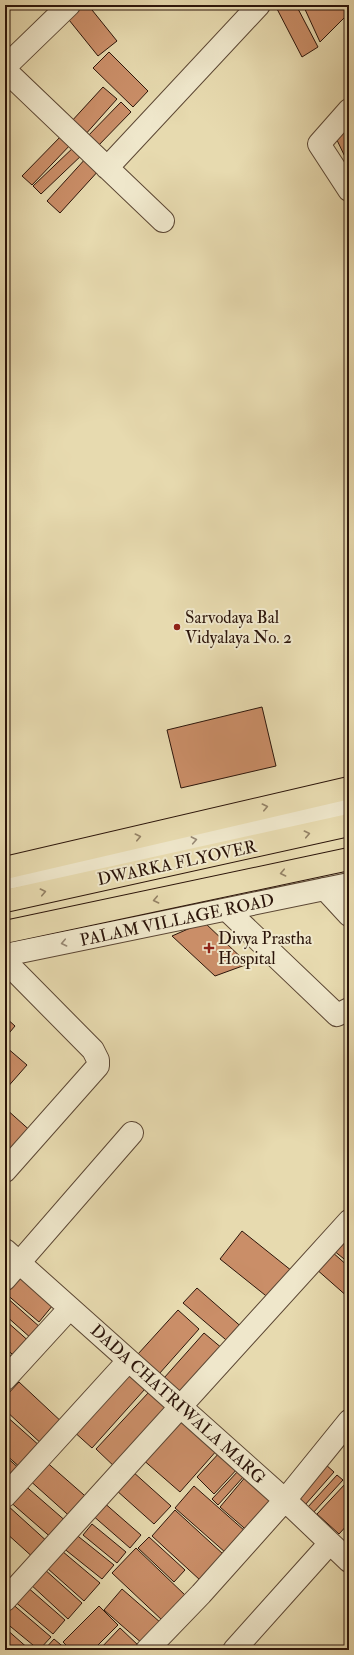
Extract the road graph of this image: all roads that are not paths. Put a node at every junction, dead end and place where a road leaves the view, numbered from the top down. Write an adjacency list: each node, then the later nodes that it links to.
1 (69, 5): 3 (street)
2 (259, 5): 6 (street)
3 (5, 67)
4 (5, 70): 6 (street)
5 (349, 110): 7 (street)
6 (107, 168): 8 (street)
7 (349, 190)
8 (163, 221)
9 (349, 788): 13 (main road, one-way to 9)
10 (349, 809): 14 (street, one-way to 10)
11 (349, 825): 17 (main road, DWARKA FLYOVER, one-way to 11)
12 (349, 859): 20 (main road, DWARKA FLYOVER, one-way to 20)
13 (5, 868)
14 (5, 879)
15 (349, 884): 16 (street, PALAM VILLAGE ROAD)
16 (325, 889): 18 (street, PALAM VILLAGE ROAD); 19 (street)
17 (5, 901)
18 (227, 910): 21 (street, PALAM VILLAGE ROAD, one-way to 21); 23 (street)
19 (349, 915)
20 (5, 932)
21 (5, 956)
22 (5, 961): 25 (street)
23 (349, 1009)
24 (132, 1133): 27 (street)
25 (5, 1171)
26 (349, 1222): 32 (street)
27 (12, 1257): 28 (street); 29 (street, DADA CHATRIWALA MARG)
28 (5, 1279)
29 (70, 1308): 30 (street, DADA CHATRIWALA MARG); 31 (street)
30 (128, 1361): 32 (street, DADA CHATRIWALA MARG); 34 (street)
31 (5, 1379)
32 (182, 1407): 35 (street, DADA CHATRIWALA MARG); 38 (street)
33 (349, 1421): 35 (street)
34 (5, 1496)
35 (285, 1500): 36 (street, DADA CHATRIWALA MARG); 39 (street)
36 (330, 1543): 37 (street, DADA CHATRIWALA MARG); 40 (street)
37 (349, 1561)
38 (5, 1600)
39 (148, 1650)
40 (234, 1650)

